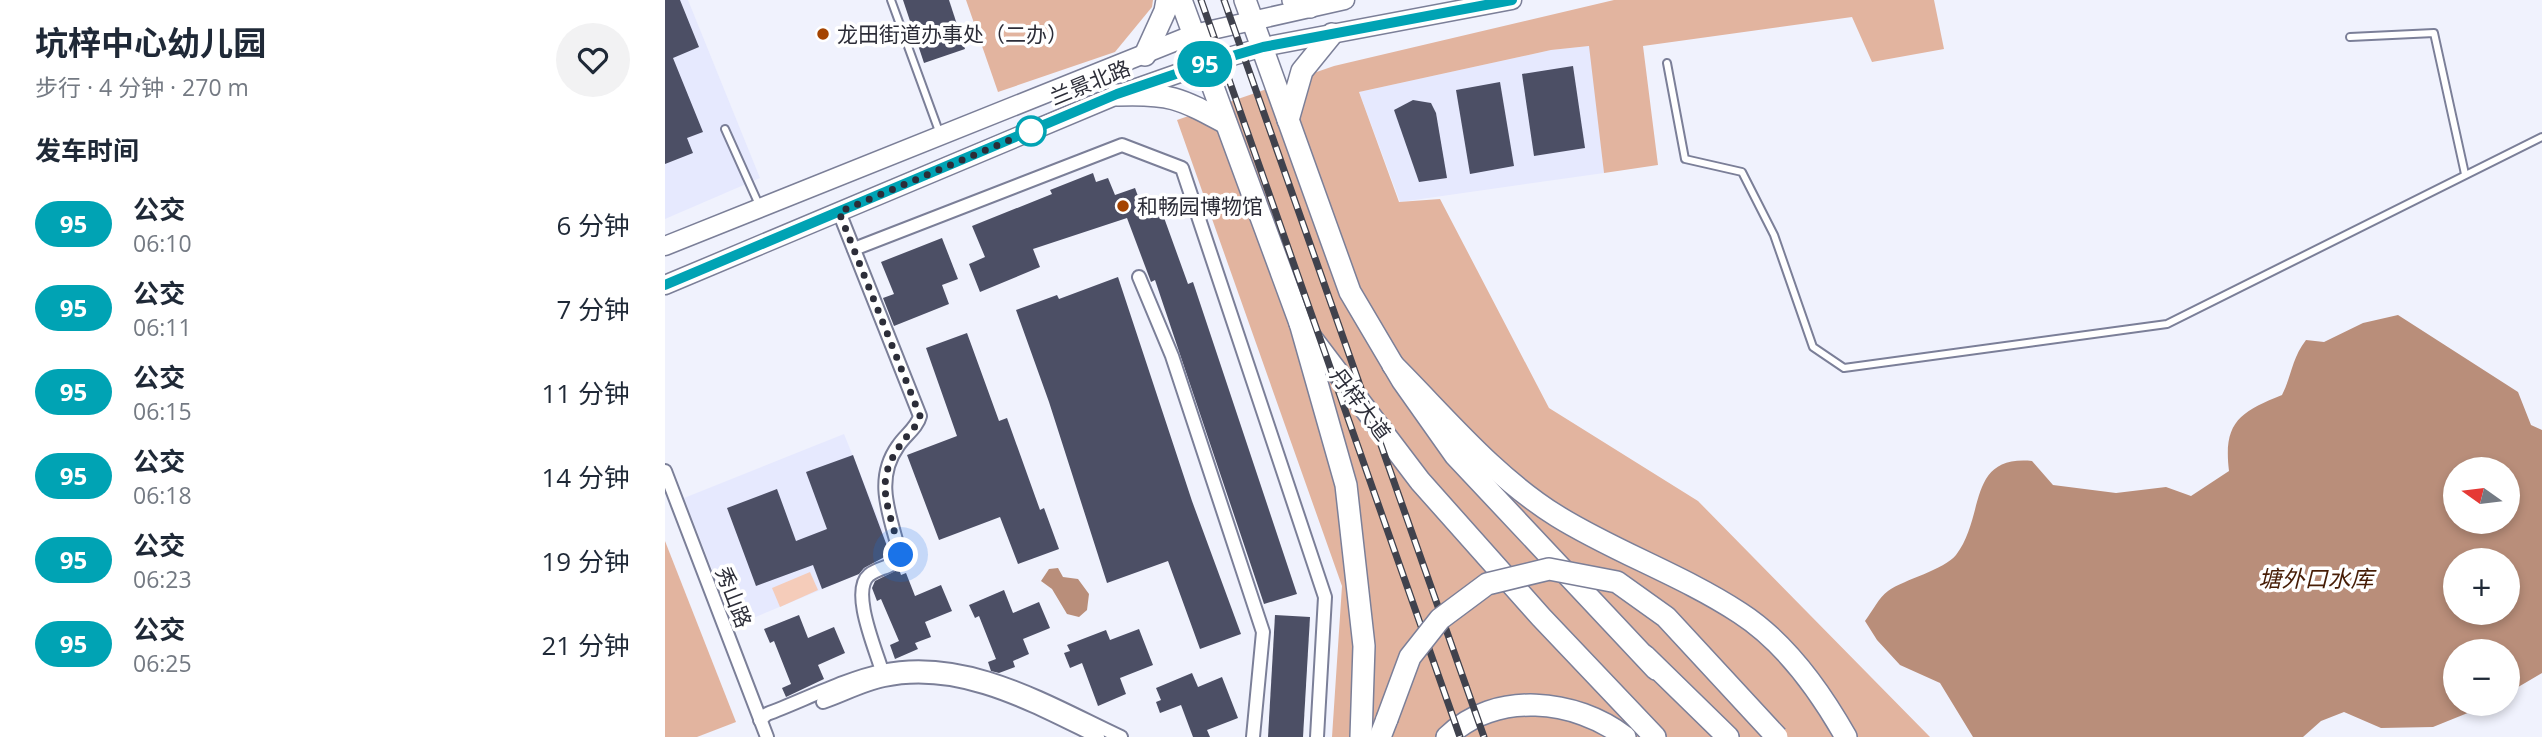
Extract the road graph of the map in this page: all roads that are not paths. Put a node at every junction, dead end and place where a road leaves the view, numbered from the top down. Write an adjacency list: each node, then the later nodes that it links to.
1 (891, 0): 21 (lane)
2 (1167, 0): 12 (main road)
3 (1181, 0): 8 (main road, 丹梓大道)
4 (1345, 0): 6 (main road, 兰景北路)
5 (1512, 0): 9 (main road, 兰景北路)
6 (1302, 3): 7 (main road, 兰景北路)
7 (1248, 10): 8 (main road, 兰景北路); 11 (main road)
8 (1193, 34): 12 (main road, 兰景北路); 14 (main road, 丹梓大道)
9 (1332, 34): 11 (main road, 兰景北路); 18 (main road)
10 (2350, 37): 23 (lane)
11 (1263, 47): 14 (main road, 兰景北路); 18 (main road)
12 (1145, 55): 15 (main road, 兰景北路)
13 (1667, 63): 23 (lane)
14 (1205, 64): 16 (main road, 兰景北路); 19 (main road, 丹梓大道)
15 (1087, 78): 17 (main road); 21 (main road, 兰景北路)
16 (1117, 94): 17 (main road, 兰景北路); 19 (main road)
17 (1097, 103): 25 (main road, 兰景北路)
18 (1288, 120): 31 (main road)
19 (1226, 123): 30 (main road, 丹梓大道)
20 (725, 129): 24 (lane)
21 (941, 136): 24 (main road, 兰景北路)
22 (2542, 137): 23 (lane)
23 (2465, 174)
24 (760, 208): 26 (main road, 兰景北路)
25 (839, 212): 27 (street); 29 (main road, 兰景北路)
26 (665, 246)
27 (854, 249): 34 (street); 41 (street)
28 (1139, 277): 40 (street)
29 (665, 285)
30 (1300, 323): 42 (main road); 45 (main road, 丹梓大道)
31 (1393, 365): 33 (main road); 49 (main road)
32 (665, 471): 35 (street, 秀山路)
33 (1645, 656): 46 (main road); 47 (main road)
34 (882, 671): 35 (street); 39 (street)
35 (760, 720): 37 (street, 秀山路); 38 (street)
36 (1383, 728): 48 (main road, bridge)
37 (767, 737)
38 (1098, 737)
39 (1121, 737)
40 (1253, 737)
41 (1317, 737)
42 (1361, 737)
43 (1447, 737): 44 (main road)
44 (1625, 737)
45 (1655, 737)
46 (1715, 737)
47 (1728, 737)
48 (1777, 737)
49 (1846, 737)

